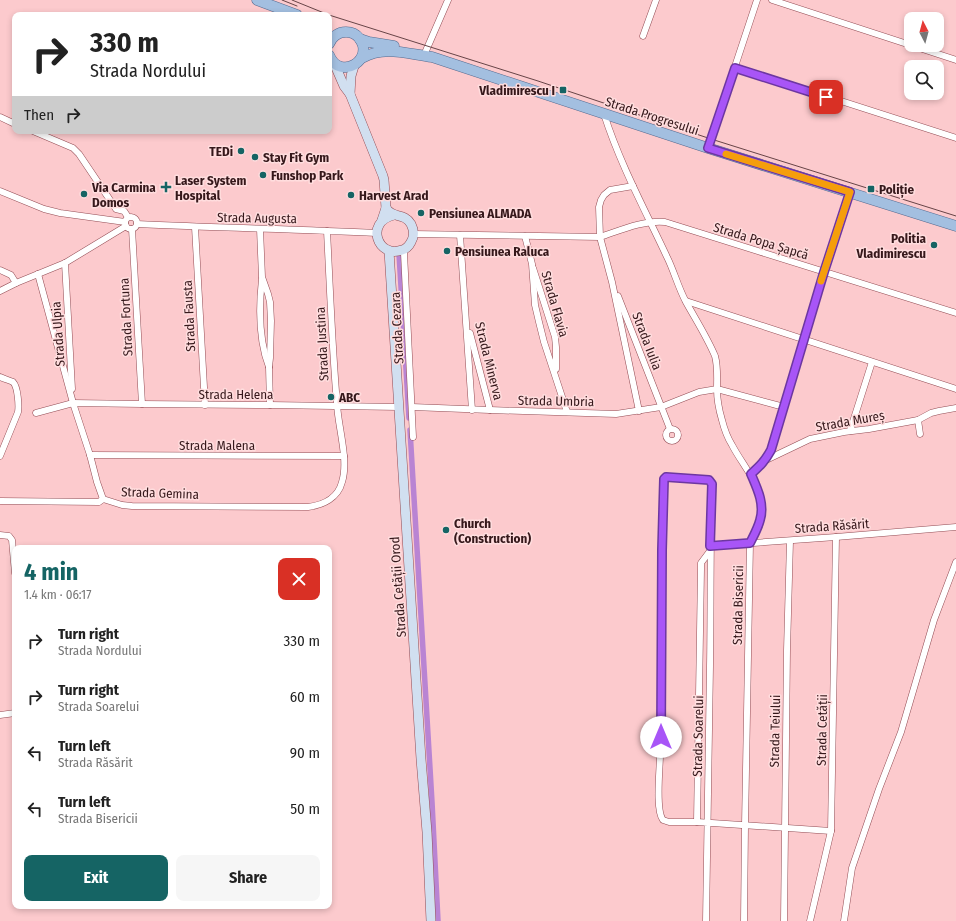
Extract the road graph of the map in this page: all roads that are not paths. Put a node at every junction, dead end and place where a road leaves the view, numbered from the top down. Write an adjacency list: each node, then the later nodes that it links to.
1 (257, 0): 6 (main road)
2 (448, 0): 12 (street)
3 (656, 0): 9 (street)
4 (757, 0): 17 (street)
5 (772, 0): 15 (street)
6 (287, 12)
7 (332, 29): 8 (main road)
8 (341, 33): 10 (main road); 11 (main road, Strada Progresului)
9 (643, 36)
10 (332, 39)
11 (360, 39): 12 (main road, Strada Progresului); 13 (main road)
12 (428, 55): 13 (main road, Strada Progresului); 19 (main road, Strada Progresului)
13 (362, 58): 16 (main road)
14 (332, 59): 16 (main road); 18 (street)
15 (956, 60)
16 (354, 66): 18 (street)
17 (735, 68): 23 (street); 24 (street)
18 (350, 94): 28 (street)
19 (604, 114): 24 (main road, Strada Progresului); 25 (street, Strada Bisericii)
20 (0, 117): 21 (street)
21 (12, 123)
22 (40, 134): 32 (street)
23 (956, 138)
24 (708, 148): 27 (main road, Strada Progresului)
25 (633, 186): 31 (street, Strada Bisericii); 42 (street, Strada Iulia)
26 (0, 191): 32 (street)
27 (850, 192): 34 (main road, Strada Progresului); 48 (street)
28 (386, 208): 29 (street); 30 (street)
29 (394, 215): 30 (street); 39 (street)
30 (382, 220): 38 (street)
31 (650, 222): 42 (street); 48 (street, Strada Popa Șapcă); 54 (street, Strada Bisericii)
32 (128, 224): 33 (street); 33 (street); 45 (street); 65 (street, Strada Fortuna)
33 (137, 224): 35 (street, Strada Augusta)
34 (956, 226)
35 (196, 227): 36 (street, Strada Augusta); 66 (street, Strada Fausta)
36 (260, 229): 37 (street, Strada Augusta); 50 (street)
37 (327, 231): 38 (street, Strada Augusta); 68 (street, Strada Justina)
38 (377, 233): 44 (street)
39 (414, 234): 40 (street); 43 (street)
40 (460, 235): 41 (street); 56 (street, Strada Minerva)
41 (525, 236): 42 (street); 46 (street, Strada Flavia)
42 (600, 237): 51 (street, Strada Iulia)
43 (404, 249): 44 (street); 71 (street, Strada Cezara)
44 (389, 250): 69 (street, Strada Cetății Orod)
45 (65, 263): 49 (street); 64 (street, Strada Ulpia)
46 (532, 264): 60 (street, Strada Flavia); 60 (street, Strada Flavia)
47 (0, 270): 52 (street)
48 (824, 272): 55 (street, Strada Popa Șapcă); 57 (street)
49 (38, 274): 52 (street); 64 (street, Strada Gemina)
50 (262, 277): 59 (street); 59 (street)
51 (612, 282): 72 (street, Strada Iulia); 76 (street, Strada Iulia)
52 (16, 283): 53 (street)
53 (0, 291)
54 (686, 301): 57 (street); 62 (street, Strada Bisericii)
55 (956, 313)
56 (466, 318): 74 (street, Strada Minerva); 75 (street, Strada Minerva)
57 (803, 339): 58 (street); 70 (street)
58 (872, 362): 63 (street); 81 (street)
59 (269, 368): 67 (street)
60 (556, 375): 77 (street, Strada Flavia)
61 (0, 377): 85 (street)
62 (717, 389): 70 (street); 72 (street, Strada Umbria); 88 (street, Strada Bisericii)
63 (956, 389)
64 (73, 403): 65 (street, Strada Helena); 78 (street, Strada Helena); 84 (street, Strada Gemina)
65 (142, 404): 66 (street, Strada Helena)
66 (205, 405): 67 (street, Strada Helena)
67 (270, 405): 68 (street, Strada Helena)
68 (337, 406): 69 (street, Strada Helena); 86 (street, Strada Justina)
69 (399, 406): 108 (street, Strada Cetății Orod)
70 (784, 406): 87 (street)
71 (412, 407): 74 (street); 83 (street, Strada Cezara)
72 (661, 407): 76 (street, Strada Umbria); 80 (street, Strada Iulia)
73 (956, 408): 79 (street, Strada Mureș)
74 (472, 410): 75 (street, Strada Umbria)
75 (490, 410): 77 (street, Strada Umbria)
76 (639, 411): 77 (street, Strada Umbria)
77 (567, 412)
78 (36, 413)
79 (918, 420): 81 (street, Strada Mureș); 82 (street)
80 (670, 429)
81 (850, 431): 87 (street, Strada Mureș)
82 (920, 434)
83 (413, 437)
84 (90, 455): 86 (street, Strada Malena); 89 (street, Strada Gemina)
85 (0, 456)
86 (344, 456): 89 (street, Strada Gemina)
87 (766, 460): 88 (street)
88 (751, 474): 95 (street, Strada Bisericii)
89 (103, 499): 90 (street)
90 (0, 501)
91 (956, 527): 93 (street, Strada Răsărit)
92 (0, 535): 96 (street)
93 (836, 538): 94 (street, Strada Răsărit); 107 (street, Strada Cetății)
94 (790, 541): 95 (street, Strada Răsărit); 106 (street, Strada Teiului)
95 (750, 543): 97 (street, Strada Răsărit); 105 (street, Strada Bisericii)
96 (12, 545)
97 (710, 548): 101 (street, Strada Soarelui); 102 (street, Strada Soarelui); 103 (street, Strada Soarelui)
98 (956, 562): 113 (street)
99 (12, 714): 100 (street)
100 (0, 715)
101 (699, 726): 102 (street); 103 (street, Strada Soarelui)
102 (709, 726): 104 (street, Strada Soarelui)
103 (697, 822): 104 (street)
104 (708, 824): 105 (street); 109 (street, Strada Soarelui)
105 (745, 826): 106 (street); 110 (street, Strada Bisericii)
106 (785, 828): 107 (street); 111 (street, Strada Teiului)
107 (831, 831): 112 (street, Strada Cetății)
108 (431, 921)
109 (706, 921)
110 (744, 921)
111 (784, 921)
112 (810, 921)
113 (844, 921)

